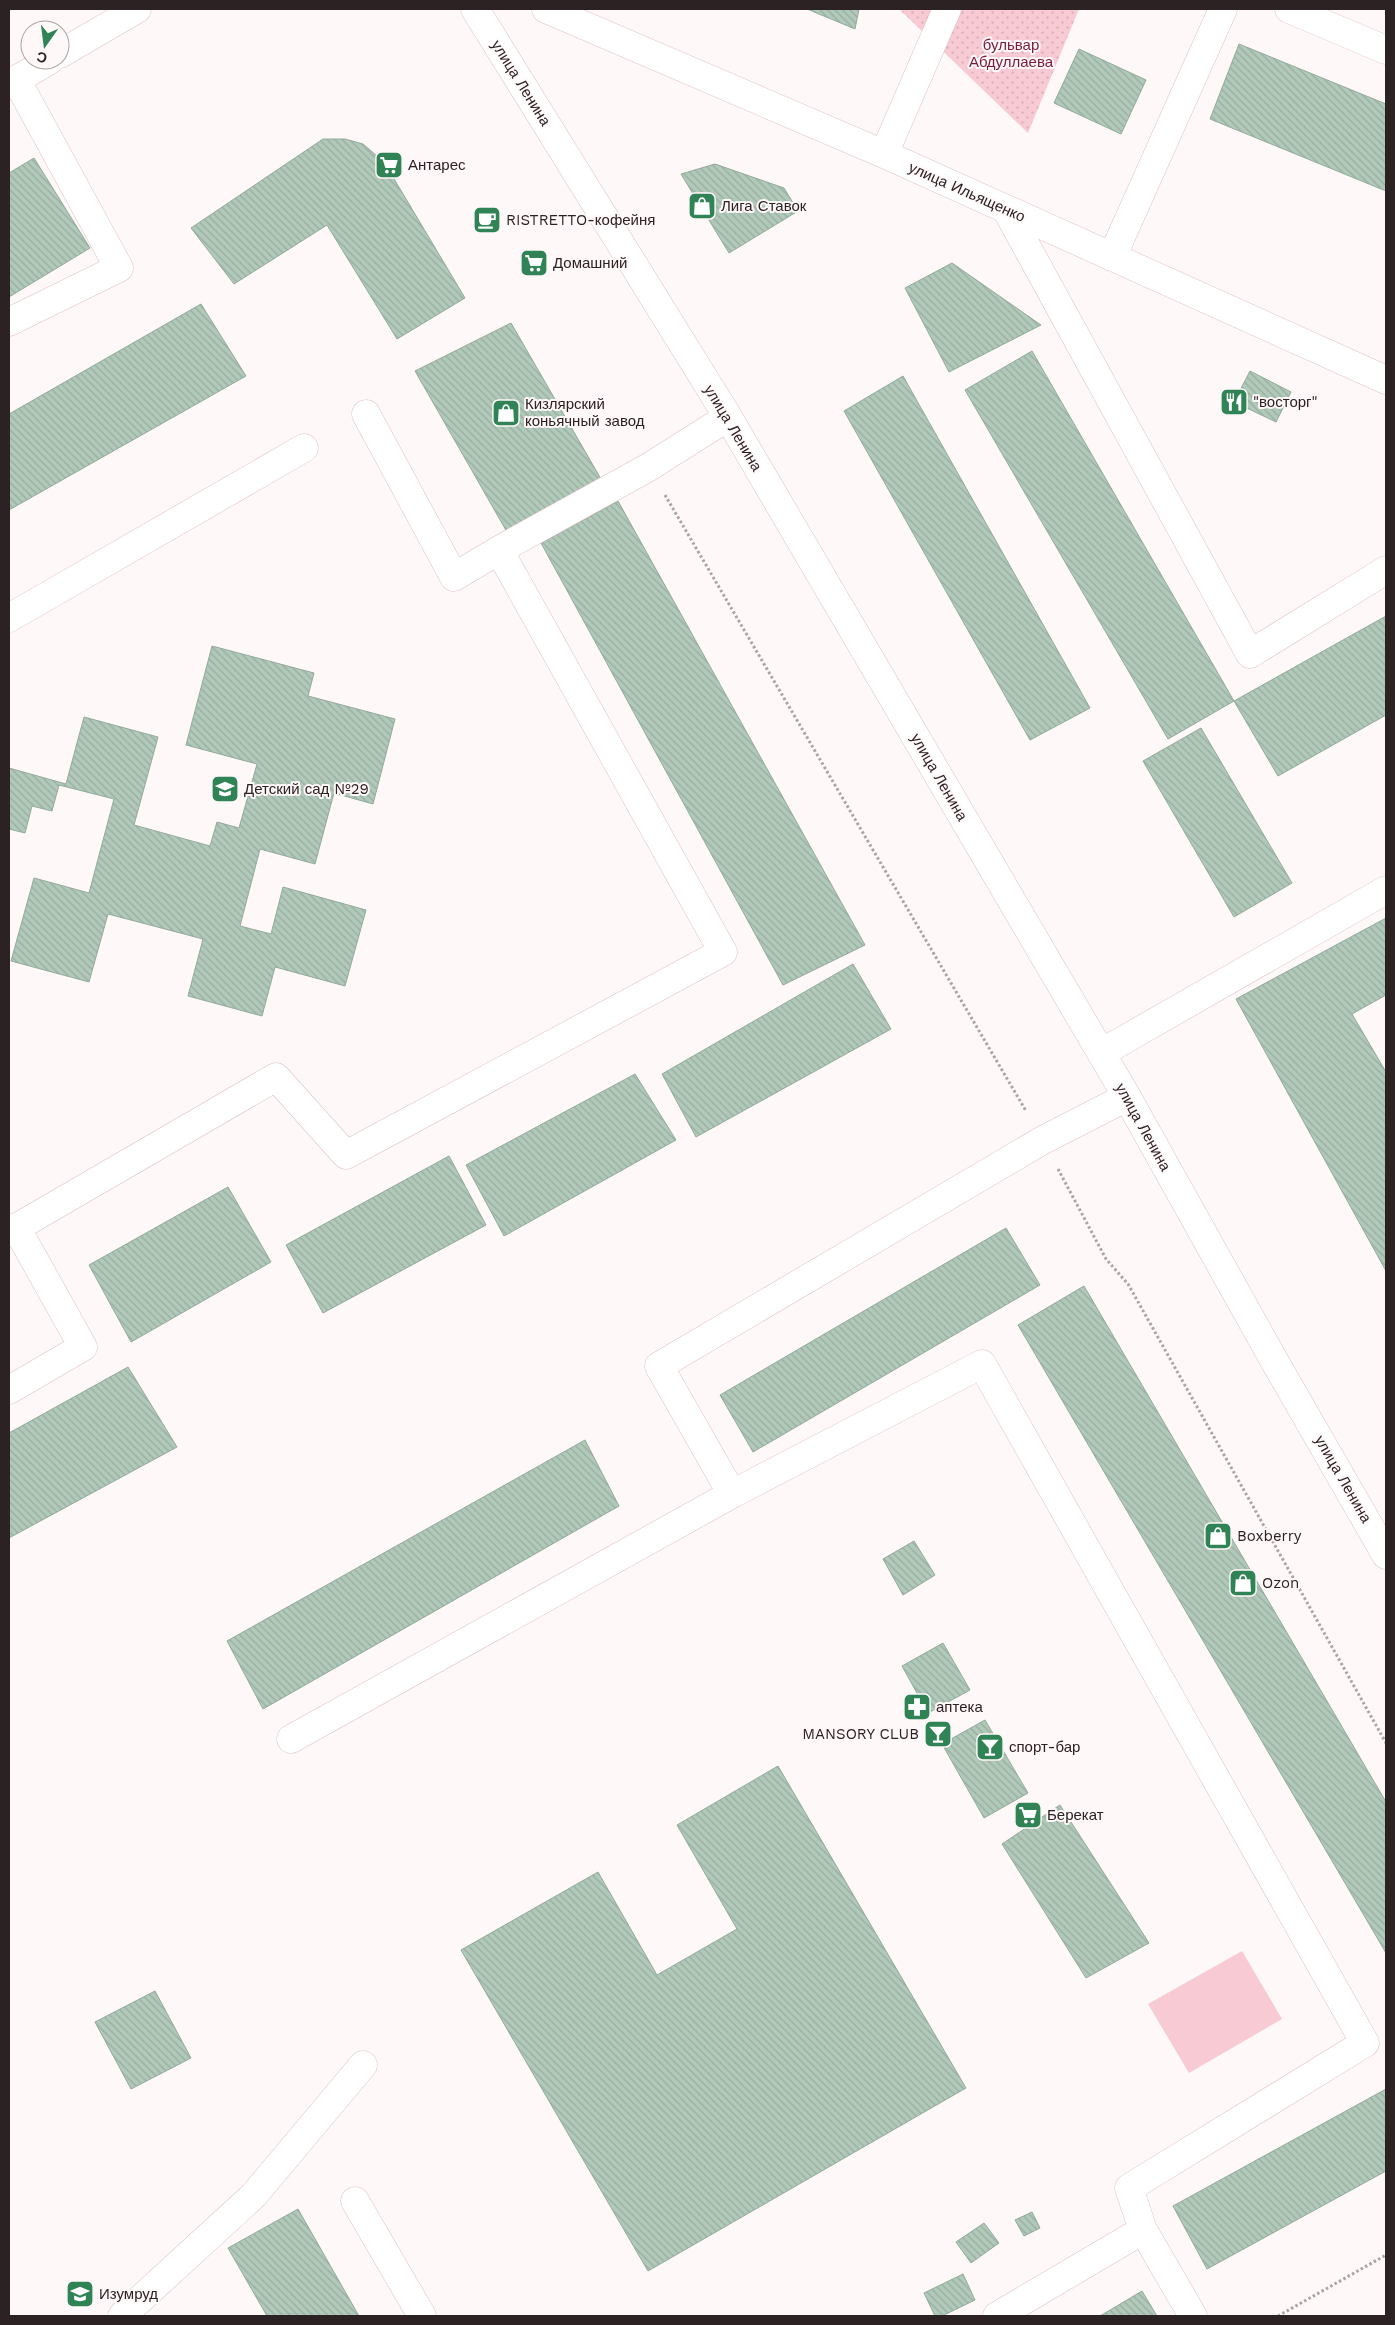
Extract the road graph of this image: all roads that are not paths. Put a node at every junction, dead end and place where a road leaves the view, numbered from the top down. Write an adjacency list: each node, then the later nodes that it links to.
1 (137, 9): 7 (street)
2 (475, 9): 17 (street, улица Ленина)
3 (546, 9): 11 (street, улица Ильященко)
4 (947, 9): 11 (street)
5 (1223, 9): 13 (street)
6 (1289, 9): 8 (street)
7 (70, 48)
8 (1386, 50)
9 (33, 70): 10 (street)
10 (12, 82): 14 (street)
11 (884, 154): 12 (street, улица Ильященко)
12 (1006, 209): 13 (street, улица Ильященко); 20 (street)
13 (1112, 257): 15 (street, улица Ильященко)
14 (9, 322)
15 (1386, 380)
16 (366, 414): 19 (street)
17 (728, 417): 19 (street); 23 (street, улица Ленина)
18 (304, 448): 21 (street)
19 (499, 550): 25 (street)
20 (1386, 570)
21 (9, 618)
22 (1386, 890): 23 (street)
23 (1101, 1053): 24 (street, улица Ленина)
24 (1127, 1097): 27 (street); 28 (street, улица Ленина)
25 (12, 1229): 26 (street)
26 (9, 1390)
27 (732, 1494): 29 (street); 32 (street)
28 (1386, 1555)
29 (291, 1739)
30 (363, 2065): 33 (street)
31 (355, 2201): 34 (street)
32 (1143, 2230): 35 (street); 36 (street)
33 (122, 2316)
34 (422, 2316)
35 (998, 2316)
36 (1193, 2316)

